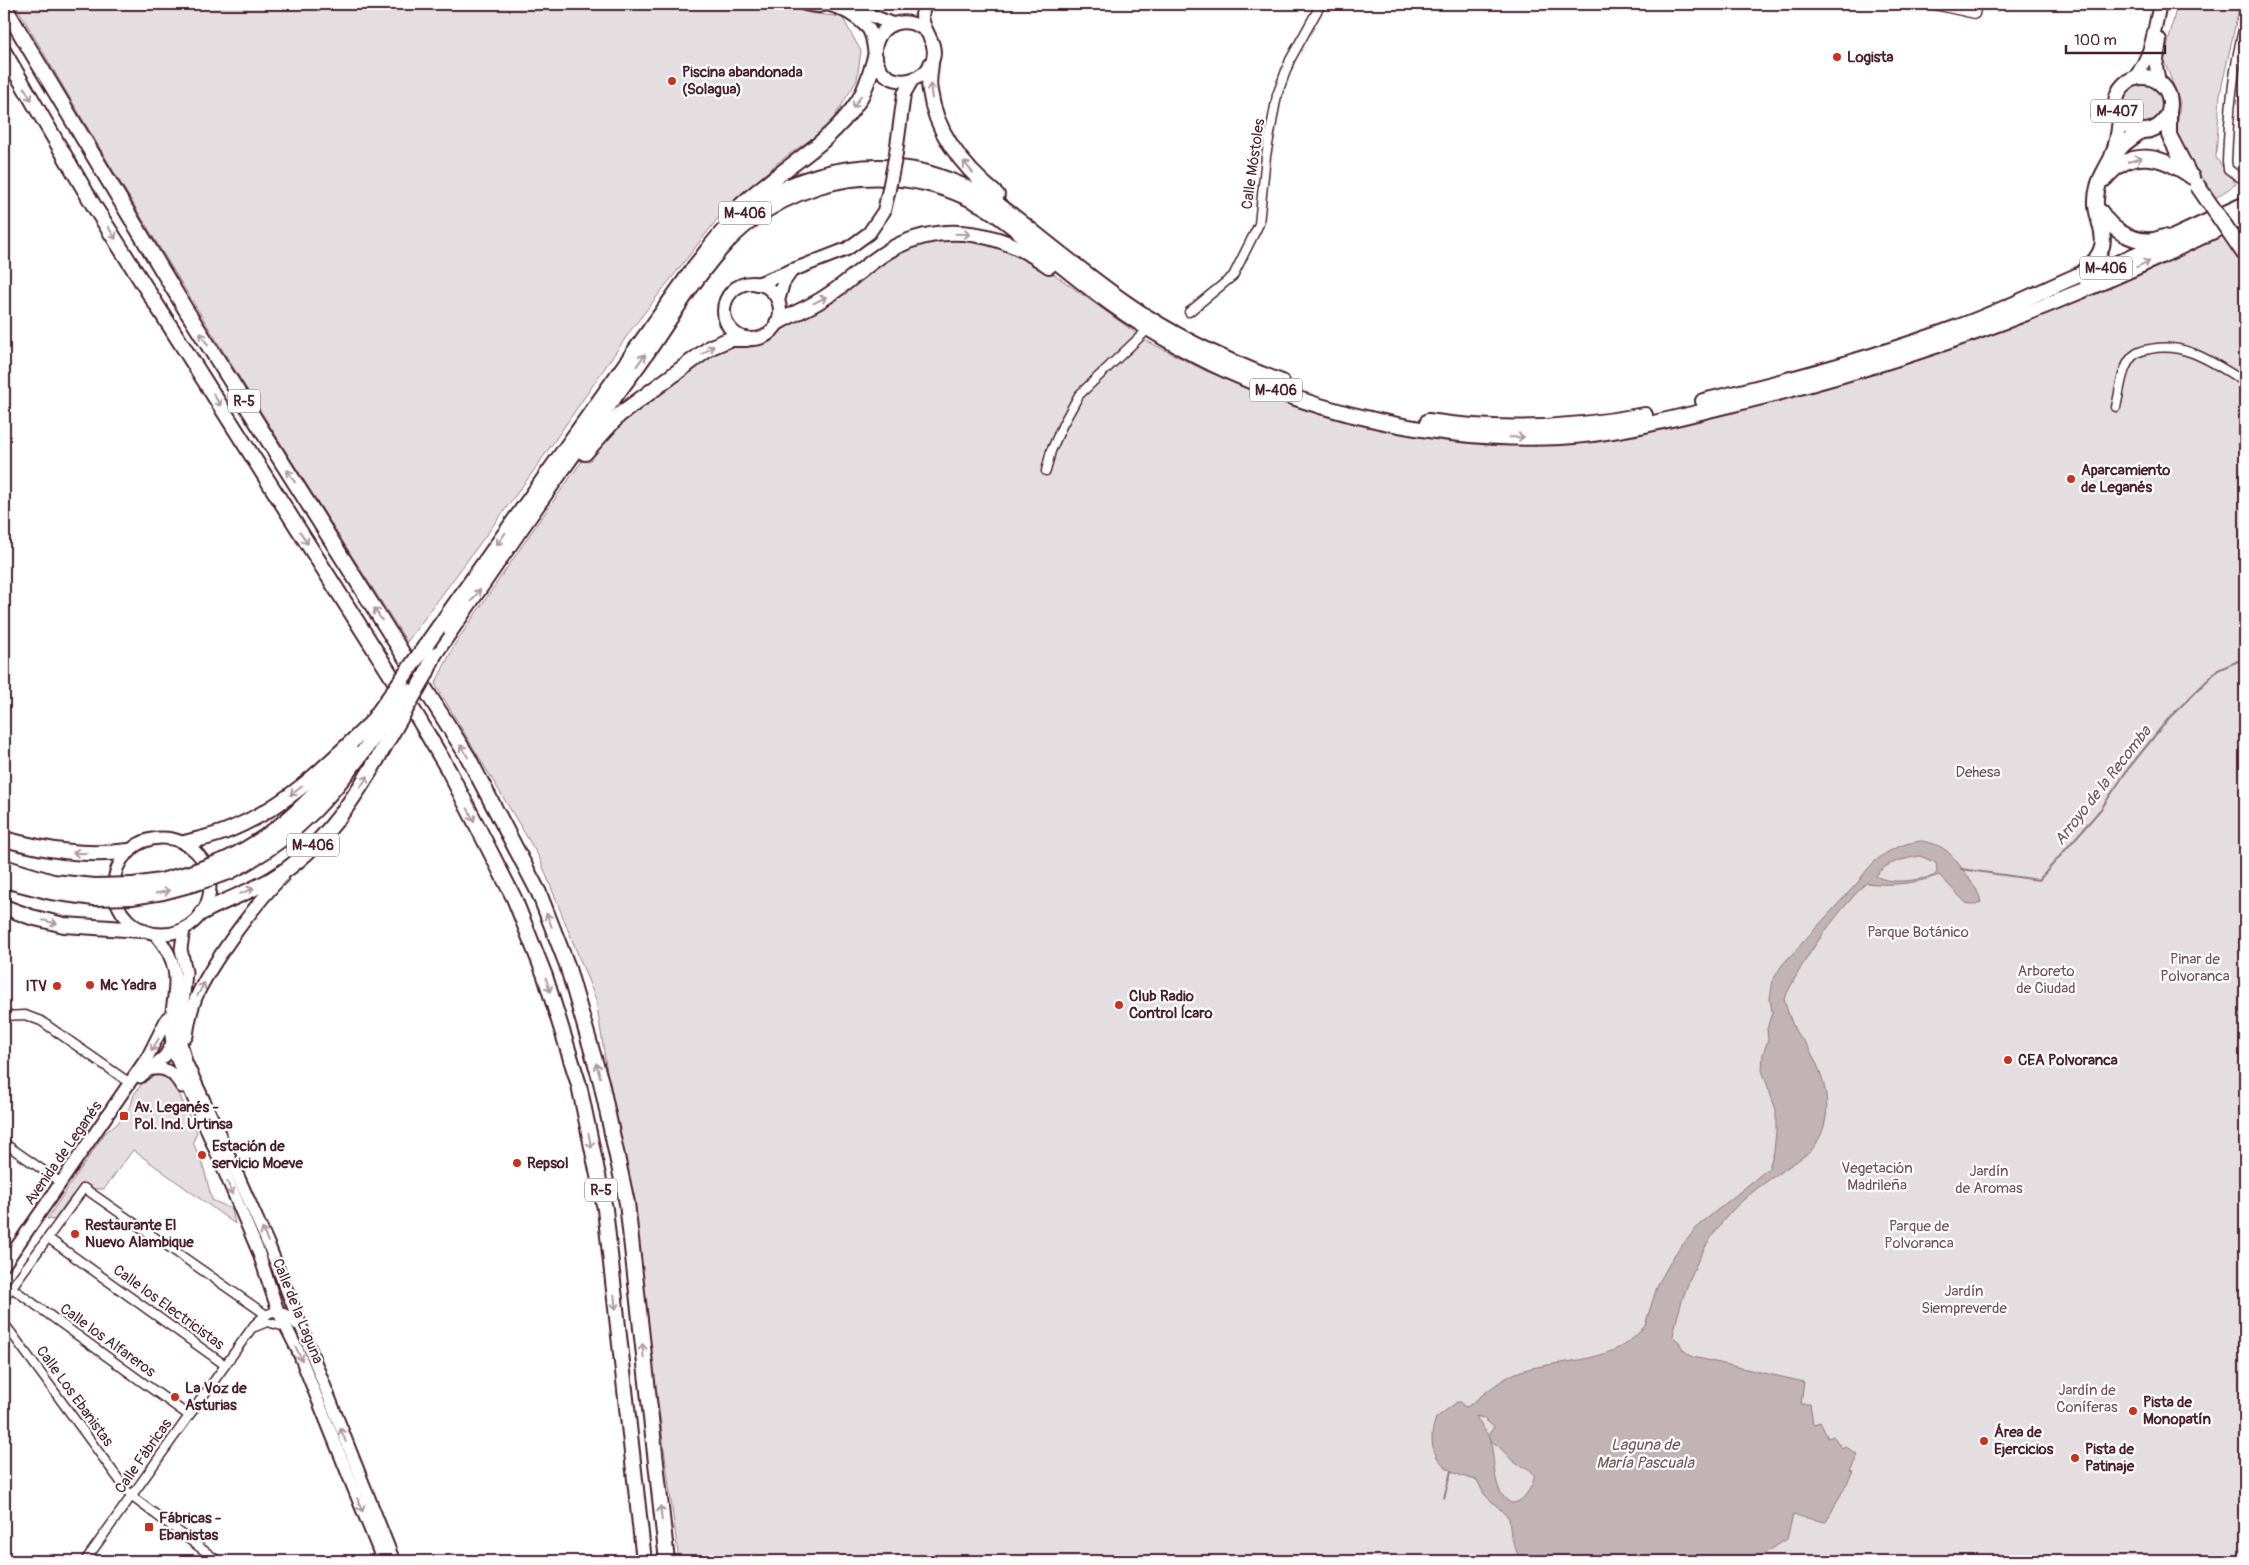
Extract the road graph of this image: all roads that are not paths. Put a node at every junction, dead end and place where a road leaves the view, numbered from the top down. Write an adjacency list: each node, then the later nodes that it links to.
1 (805, 4): 2 (main road)
2 (828, 4): 15 (main road)
3 (858, 4): 12 (main road)
4 (925, 4): 13 (main road)
5 (1321, 4): 40 (street, Calle Móstoles)
6 (1930, 4): 7 (street)
7 (1977, 4)
8 (2160, 4): 18 (main road)
9 (2169, 4): 20 (main road)
10 (4, 6): 98 (highway, R-5, one-way to 10)
11 (2245, 21): 27 (street)
12 (892, 24): 13 (main road); 15 (main road)
13 (927, 32): 16 (main road)
14 (4, 52): 62 (highway, R-5, one-way to 62)
15 (875, 54): 17 (main road); 50 (highway, one-way to 50)
16 (931, 64): 19 (main road); 36 (highway, M-406, one-way to 16)
17 (886, 75): 19 (main road); 22 (main road)
18 (2134, 79): 20 (highway, M-407); 23 (highway, M-407)
19 (912, 80): 22 (main road)
20 (2159, 82): 21 (highway, M-407)
21 (2169, 113): 24 (highway, M-407); 26 (highway, M-407)
22 (900, 114): 37 (main road, bridge)
23 (2120, 118): 24 (highway, M-407); 25 (highway, M-406)
24 (2144, 131): 25 (highway, M-406); 26 (highway, M-407)
25 (2111, 158): 29 (highway, M-406)
26 (2180, 158): 28 (highway, M-407)
27 (2245, 176)
28 (2194, 181): 29 (highway, one-way to 28); 35 (highway, M-407, bridge)
29 (2097, 188): 31 (highway, M-406)
30 (2245, 203): 31 (highway, M-406); 42 (highway, M-406)
31 (2097, 205): 42 (highway, M-406)
32 (2245, 216): 34 (highway, M-406)
33 (2245, 221): 34 (highway, M-406)
34 (2168, 253): 46 (highway, M-406, one-way to 34)
35 (2245, 254)
36 (1068, 258): 42 (highway, M-406); 50 (highway, M-406)
37 (793, 268): 38 (main road); 39 (main road)
38 (757, 284): 39 (main road); 44 (main road)
39 (778, 301): 41 (main road)
40 (1189, 312)
41 (777, 323): 43 (highway, M-406, one-way to 43); 44 (main road)
42 (1964, 324)
43 (1143, 334): 46 (highway, M-406); 49 (street)
44 (747, 339): 51 (highway, one-way to 44)
45 (2242, 377): 47 (street); 48 (street)
46 (1246, 379): 51 (highway, M-406, one-way to 46)
47 (2245, 382)
48 (2116, 407)
49 (1046, 471)
50 (529, 499): 52 (highway, M-406, one-way to 52)
51 (503, 558): 52 (highway, M-406, one-way to 51)
52 (443, 631): 53 (highway, M-406, bridge); 53 (highway, M-406, bridge)
53 (379, 731): 55 (highway, M-406, one-way to 55); 57 (highway, M-406, one-way to 53); 60 (highway, M-406, bridge)
54 (4, 839): 56 (highway, one-way to 54)
55 (185, 843): 56 (street); 63 (street)
56 (129, 851): 65 (street)
57 (303, 856): 63 (highway, M-406, one-way to 57); 74 (street, one-way to 57)
58 (4, 867): 60 (highway, M-406)
59 (4, 880): 60 (highway, M-406)
60 (94, 892)
61 (4, 907): 65 (highway, one-way to 65)
62 (517, 907): 67 (highway); 91 (highway, R-5, one-way to 91)
63 (203, 912): 64 (street)
64 (184, 929): 66 (street); 69 (street)
65 (141, 930): 66 (street)
66 (156, 934): 68 (street)
67 (531, 962)
68 (175, 983): 71 (street, Calle de la Laguna); 73 (street, Avenida de Leganés, one-way to 73)
69 (184, 992): 71 (street); 74 (street)
70 (4, 1016): 73 (street)
71 (172, 1046): 72 (street, Avenida de Leganés); 75 (street, Calle de la Laguna)
72 (145, 1071): 73 (street, Avenida de Leganés); 75 (street)
73 (130, 1084): 77 (street, Avenida de Leganés)
74 (198, 1086): 87 (street, Calle de la Laguna, one-way to 74)
75 (198, 1113): 82 (street, Calle de la Laguna, one-way to 82)
76 (4, 1143): 77 (street)
77 (60, 1182): 79 (street, Avenida de Leganés)
78 (48, 1238): 80 (street); 83 (street); 88 (street, Calle los Electricistas)
79 (4, 1265)
80 (12, 1288): 81 (street); 89 (street, Calle los Alfareros)
81 (4, 1298)
82 (278, 1311): 83 (street); 85 (street, Calle de la Laguna); 87 (street)
83 (264, 1314): 86 (street, Calle Fábricas)
84 (4, 1322): 92 (street, Calle Los Ebanistas)
85 (285, 1327): 86 (street); 95 (street, Calle de la Laguna, one-way to 95)
86 (251, 1329): 88 (street, Calle Fábricas)
87 (304, 1337): 96 (street, Calle de la Laguna, one-way to 87)
88 (225, 1364): 89 (street, Calle Fábricas)
89 (188, 1415): 92 (street, Calle Fábricas)
90 (623, 1436): 91 (highway)
91 (636, 1484): 97 (highway, R-5)
92 (131, 1496): 93 (street, Calle Fábricas); 94 (street, Calle Los Ebanistas)
93 (85, 1561)
94 (218, 1561)
95 (383, 1561)
96 (394, 1561)
97 (644, 1561)
98 (666, 1561)

